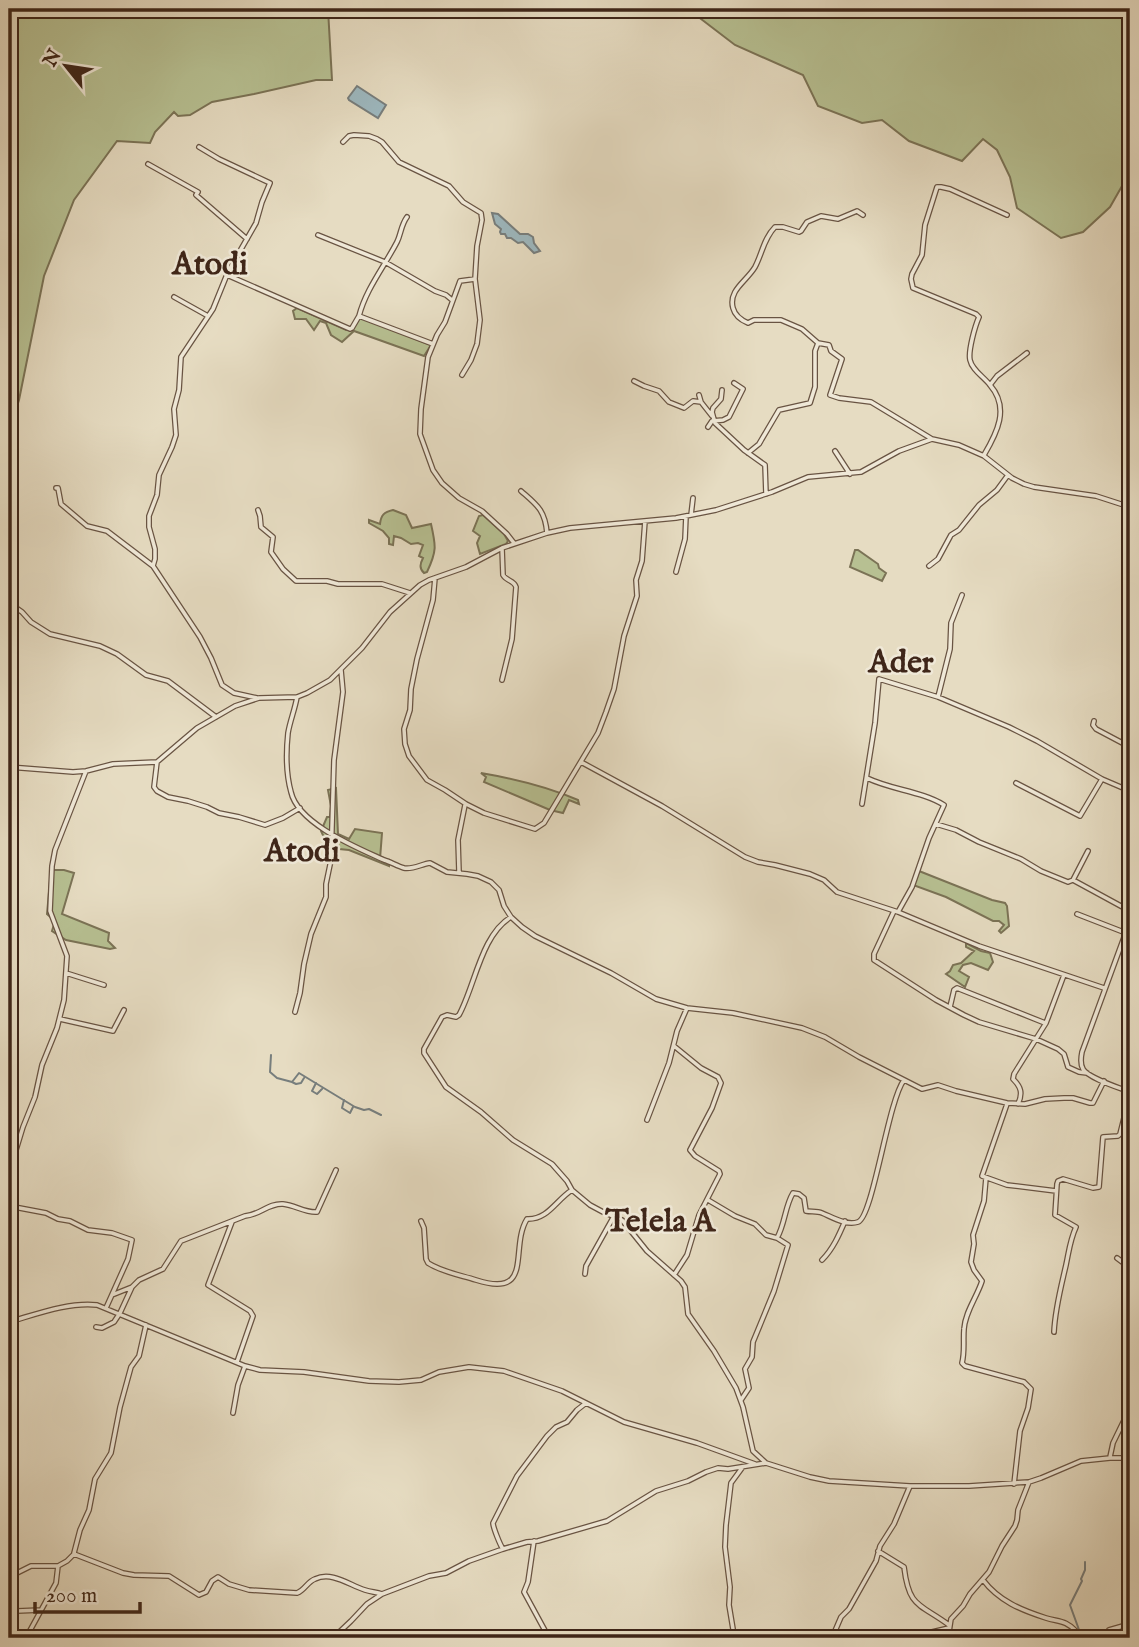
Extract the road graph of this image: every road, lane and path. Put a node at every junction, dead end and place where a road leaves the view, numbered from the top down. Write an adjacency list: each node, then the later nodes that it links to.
1 (343, 142): 11 (street)
2 (199, 148): 8 (street)
3 (148, 164): 8 (street)
4 (863, 215): 16 (street)
5 (1007, 215): 22 (street)
6 (407, 217): 9 (street)
7 (318, 235): 9 (street)
8 (247, 239): 10 (street)
9 (385, 262): 13 (street); 15 (street)
10 (227, 275): 14 (street); 15 (street)
11 (475, 279): 13 (street); 19 (street)
12 (174, 297): 14 (street)
13 (452, 300): 17 (street)
14 (208, 316): 47 (street)
15 (359, 316): 17 (street)
16 (818, 343): 29 (street); 31 (street)
17 (433, 344): 44 (street)
18 (1027, 354): 22 (street)
19 (462, 375)
20 (634, 381): 25 (street)
21 (734, 383): 27 (street)
22 (990, 385): 32 (street)
23 (722, 390): 26 (street)
24 (699, 395): 25 (street)
25 (701, 402): 26 (street)
26 (712, 416): 27 (street)
27 (713, 421): 28 (street); 31 (street)
28 (708, 427)
29 (932, 439): 32 (street); 33 (street)
30 (835, 451): 33 (street)
31 (748, 453): 37 (street)
32 (984, 456): 34 (street)
33 (850, 474): 37 (street)
34 (1008, 475): 39 (street); 48 (street)
35 (56, 488): 47 (street)
36 (520, 491): 43 (street)
37 (766, 494): 41 (street)
38 (693, 498): 41 (street)
39 (1130, 507)
40 (258, 510): 52 (street)
41 (689, 515): 42 (street); 49 (street)
42 (645, 521): 43 (street); 64 (street)
43 (547, 533): 44 (street)
44 (514, 543): 45 (street)
45 (502, 548): 50 (street); 56 (street)
46 (9, 560): 51 (street)
47 (153, 566): 59 (street)
48 (929, 566)
49 (676, 572)
50 (435, 578): 52 (street); 71 (street)
51 (9, 586)
52 (410, 593): 55 (street)
53 (962, 595): 57 (street)
54 (9, 603): 60 (street)
55 (341, 670): 58 (street); 75 (street)
56 (502, 680)
57 (938, 696): 67 (street); 68 (street)
58 (297, 697): 59 (street); 73 (street)
59 (259, 698): 60 (street)
60 (216, 716): 63 (street)
61 (1094, 721): 62 (street)
62 (1130, 747)
63 (158, 762): 66 (street); 73 (street)
64 (581, 762): 71 (street); 80 (street)
65 (9, 768): 66 (street)
66 (86, 771): 85 (street)
67 (867, 778): 72 (street); 74 (street)
68 (1102, 779): 69 (street); 70 (street)
69 (1017, 783)
70 (1130, 791)
71 (466, 804): 77 (street)
72 (862, 804)
73 (300, 808): 75 (street)
74 (936, 824): 78 (street); 80 (street)
75 (333, 836): 77 (street); 92 (street)
76 (1088, 851): 78 (street)
77 (459, 872): 82 (street)
78 (1073, 880): 79 (street)
79 (1130, 911)
80 (896, 912): 86 (street); 89 (street)
81 (1077, 914): 84 (street)
82 (511, 918): 90 (street); 107 (street)
83 (1130, 921): 84 (street)
84 (1126, 933): 88 (street)
85 (66, 973): 87 (street); 93 (street)
86 (1064, 975): 88 (street); 94 (street)
87 (104, 985)
88 (1104, 988): 97 (street)
89 (950, 1007): 94 (street); 95 (street)
90 (687, 1008): 96 (street); 98 (street)
91 (124, 1010): 93 (street)
92 (295, 1012)
93 (60, 1019): 105 (street)
94 (1045, 1023): 95 (street)
95 (1037, 1039): 97 (street); 102 (street)
96 (674, 1046): 103 (street); 109 (street)
97 (1087, 1073): 99 (street)
98 (904, 1080): 101 (street); 113 (street)
99 (1104, 1081): 100 (street); 102 (street)
100 (1130, 1093): 108 (street)
101 (1007, 1103): 102 (street); 106 (street)
102 (1018, 1104)
103 (647, 1121)
104 (336, 1170): 114 (street)
105 (9, 1173)
106 (986, 1178): 108 (street); 141 (street)
107 (572, 1189): 111 (street); 112 (street)
108 (1056, 1191): 128 (street)
109 (708, 1200): 115 (street); 120 (street)
110 (9, 1206): 122 (street)
111 (614, 1216): 119 (street); 120 (street)
112 (421, 1221)
113 (845, 1221): 115 (street); 117 (street)
114 (232, 1222): 121 (street); 129 (street)
115 (777, 1238): 131 (street)
116 (1117, 1258): 118 (street)
117 (822, 1260)
118 (1130, 1271)
119 (585, 1273)
120 (674, 1275): 131 (street)
121 (132, 1287): 122 (street); 124 (street)
122 (113, 1295): 123 (street)
123 (106, 1308): 124 (street); 125 (street)
124 (120, 1313): 126 (street); 127 (street)
125 (9, 1322)
126 (146, 1325): 129 (street); 146 (street)
127 (96, 1328)
128 (1054, 1332)
129 (237, 1362): 130 (street)
130 (245, 1366): 132 (street); 134 (street)
131 (741, 1400): 137 (street)
132 (586, 1403): 138 (street); 144 (street)
133 (1130, 1408): 135 (street)
134 (233, 1413)
135 (1110, 1458): 136 (street); 140 (street)
136 (1130, 1458)
137 (766, 1463): 138 (street); 142 (street)
138 (755, 1464): 139 (street)
139 (743, 1466): 143 (street); 161 (street)
140 (1029, 1482): 141 (street); 149 (street)
141 (1014, 1484): 142 (street)
142 (910, 1486): 145 (street)
143 (534, 1541): 144 (street); 160 (street)
144 (503, 1549): 150 (street)
145 (878, 1552): 154 (street); 162 (street)
146 (74, 1554): 147 (street); 150 (street)
147 (58, 1566): 148 (street); 152 (street)
148 (9, 1577)
149 (983, 1580): 154 (street); 156 (street)
150 (382, 1594): 159 (street)
151 (9, 1608): 152 (street)
152 (41, 1610): 158 (street)
153 (1130, 1624): 155 (street)
154 (949, 1626): 163 (street); 164 (street)
155 (1110, 1630)
156 (1077, 1632)
157 (9, 1637): 158 (street)
158 (18, 1638)
159 (333, 1638)
160 (549, 1638)
161 (730, 1638)
162 (832, 1638)
163 (926, 1638)
164 (955, 1638)

